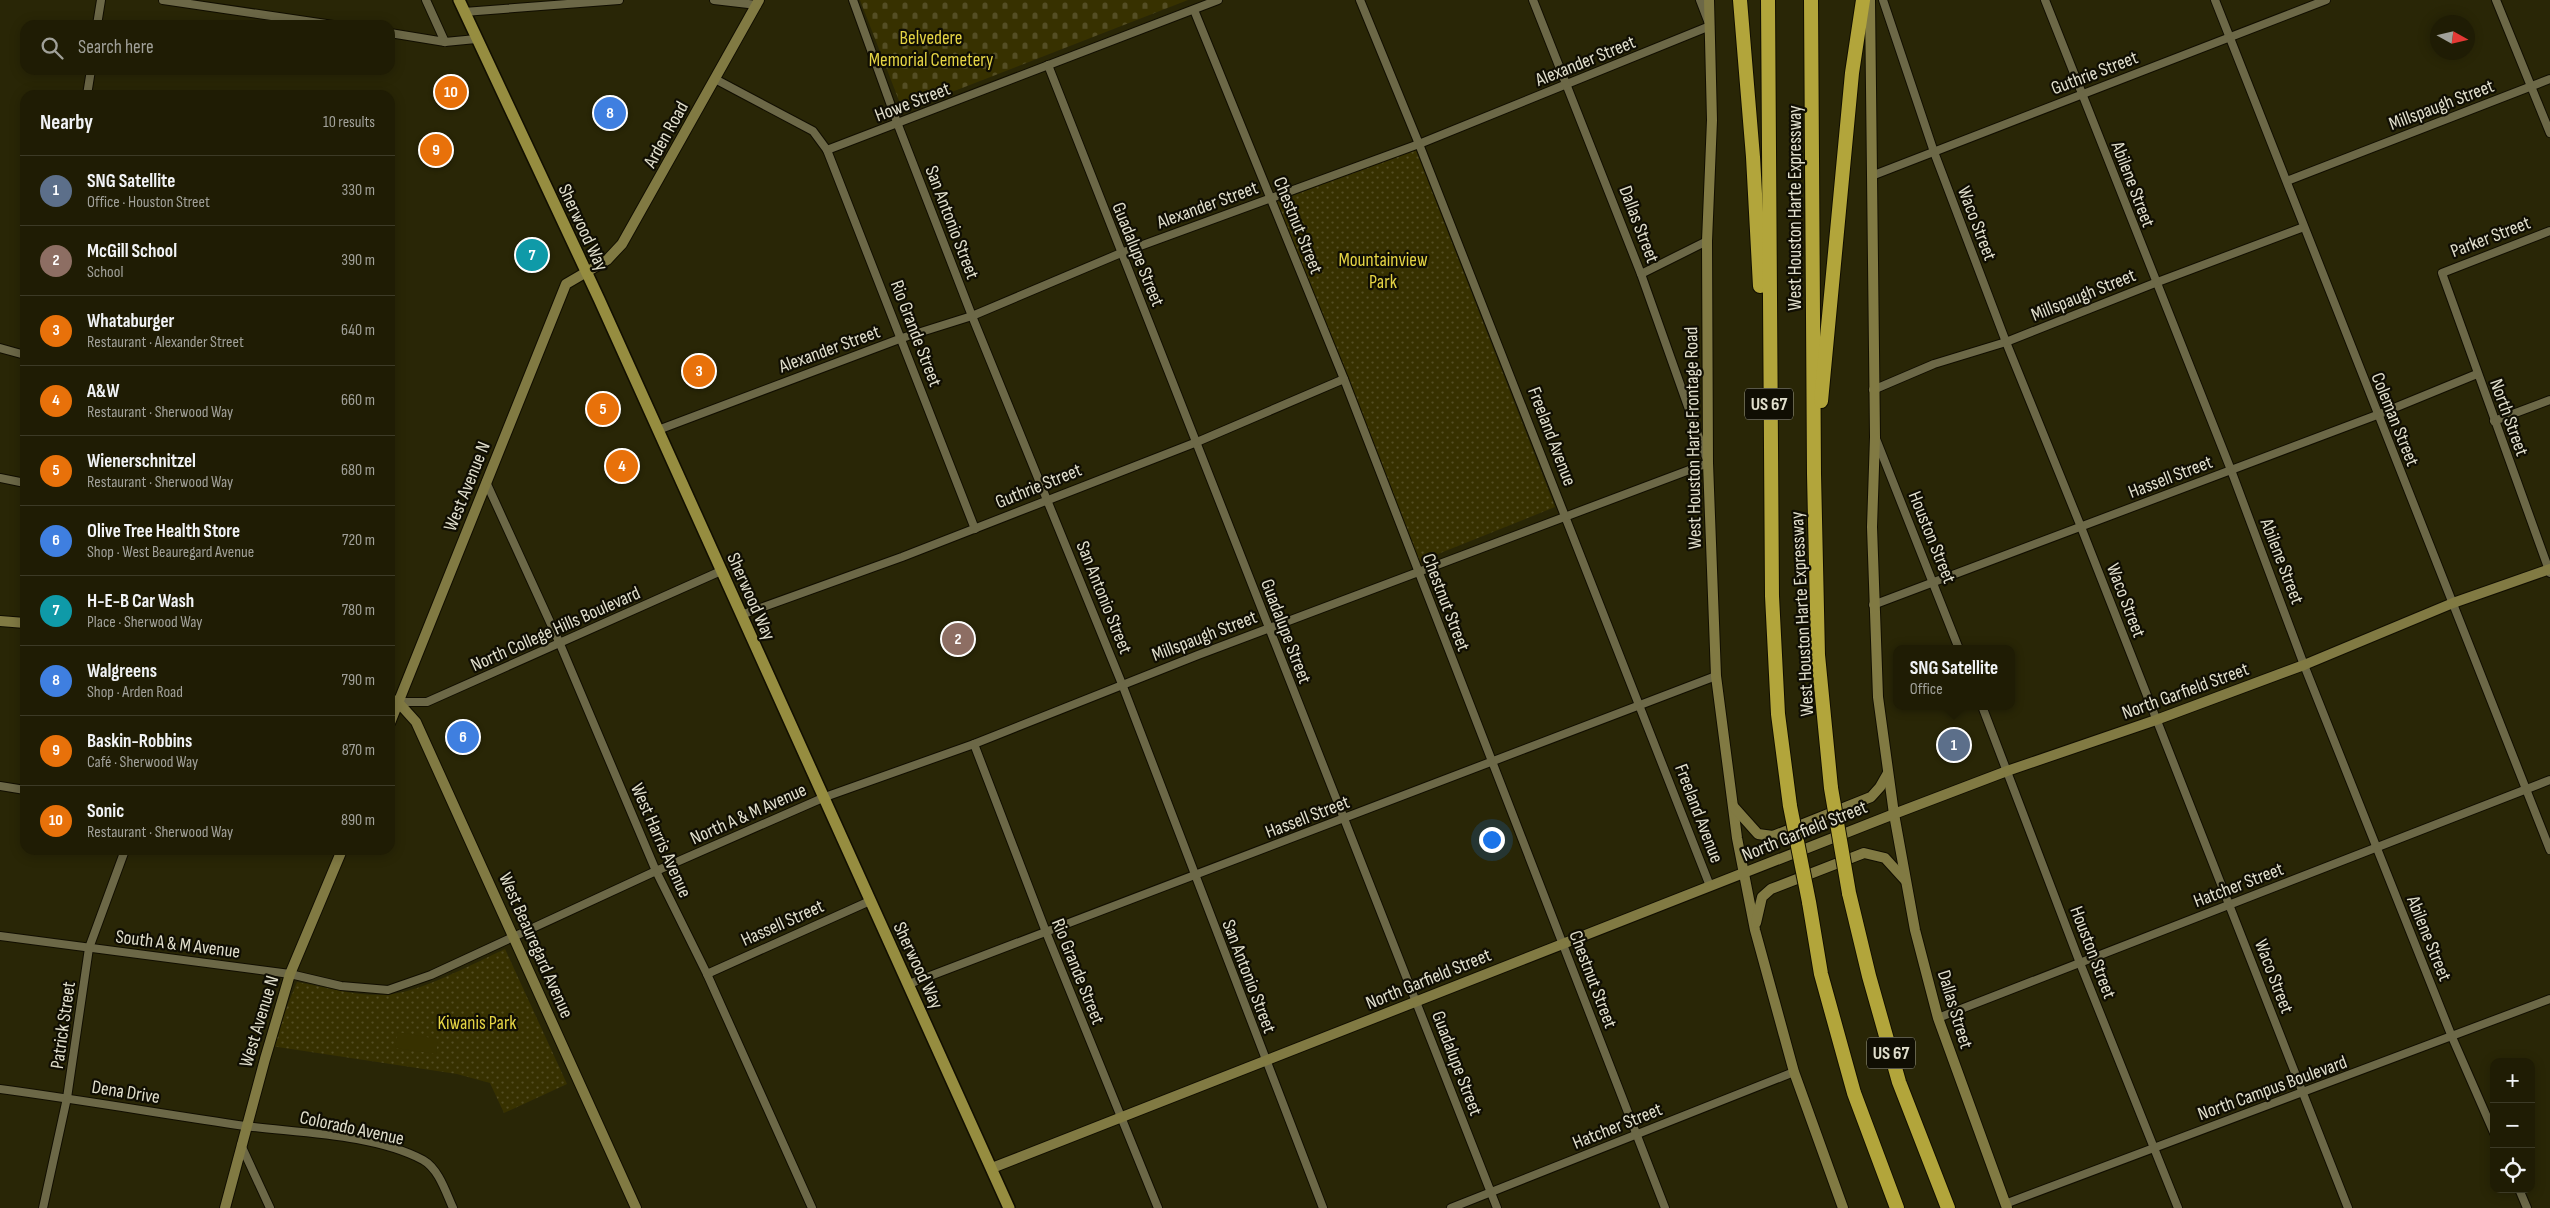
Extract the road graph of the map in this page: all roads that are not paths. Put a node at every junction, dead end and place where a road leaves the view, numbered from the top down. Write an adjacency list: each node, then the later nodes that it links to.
1 (101, 0): 26 (street)
2 (163, 0): 27 (street)
3 (426, 0): 32 (street)
4 (459, 0): 25 (main road, Sherwood Way)
5 (619, 0): 25 (street)
6 (714, 0): 23 (street)
7 (853, 0): 41 (street, San Antonio Street)
8 (1218, 0): 24 (street, Howe Street)
9 (1360, 0): 43 (street, Freeland Avenue)
10 (1533, 0): 37 (street, Dallas Street)
11 (1700, 0): 28 (street)
12 (1709, 0): 28 (main road, West Houston Harte Frontage Road)
13 (1740, 0): 71 (highway)
14 (1768, 0): 71 (highway, West Houston Harte Expressway / US 67)
15 (1811, 0): 74 (highway, West Houston Harte Expressway / US 67)
16 (1863, 0): 74 (highway)
17 (1870, 0): 46 (main road)
18 (1884, 0): 45 (street, Waco Street)
19 (2045, 0): 40 (street, Abilene Street)
20 (2215, 0): 30 (street, Coleman Street)
21 (2326, 0): 30 (street, Guthrie Street)
22 (2496, 0): 38 (street)
23 (758, 2): 35 (main road, Arden Road)
24 (1194, 10): 33 (street, Howe Street); 48 (street, Chestnut Street)
25 (464, 12): 31 (main road, Sherwood Way)
26 (98, 20)
27 (300, 20)
28 (1710, 26): 37 (street, Alexander Street); 51 (main road, West Houston Harte Frontage Road)
29 (395, 35): 32 (street)
30 (2229, 36): 40 (street, Guthrie Street); 47 (street, Coleman Street)
31 (476, 39): 32 (street); 53 (main road, Sherwood Way)
32 (445, 42)
33 (1048, 65): 41 (street, Howe Street); 52 (street, Guadalupe Street)
34 (90, 75): 39 (street)
35 (716, 79): 44 (street); 53 (main road, Arden Road)
36 (2550, 79): 38 (street, Millspaugh Street)
37 (1567, 85): 43 (street, Alexander Street); 55 (street, Dallas Street)
38 (2531, 87): 42 (street); 47 (street, Millspaugh Street)
39 (88, 90)
40 (2081, 94): 45 (street, Guthrie Street); 56 (street, Abilene Street)
41 (898, 125): 44 (street, Howe Street); 57 (street, San Antonio Street)
42 (2550, 133)
43 (1419, 144): 48 (street, Alexander Street); 79 (street, Freeland Avenue)
44 (827, 150): 58 (street, Rio Grande Street)
45 (1934, 152): 46 (street, Guthrie Street); 59 (street, Waco Street)
46 (1874, 175): 64 (main road)
47 (2287, 181): 49 (street, Coleman Street)
48 (1271, 199): 52 (street, Alexander Street); 63 (street, Chestnut Street)
49 (2304, 227): 56 (street, Millspaugh Street); 66 (street, Coleman Street)
50 (2550, 231): 54 (street, Parker Street)
51 (1707, 242): 55 (street); 72 (main road, West Houston Harte Frontage Road)
52 (1121, 253): 57 (street, Alexander Street); 70 (street, Guadalupe Street)
53 (586, 271): 68 (main road, Sherwood Way); 77 (main road, West Avenue N)
54 (2442, 272): 62 (street, North Street)
55 (1641, 274): 72 (street, Dallas Street)
56 (2155, 283): 59 (street, Millspaugh Street); 73 (street, Abilene Street)
57 (972, 316): 58 (street, Alexander Street); 78 (street, San Antonio Street)
58 (902, 338): 68 (street, Alexander Street); 81 (street, Rio Grande Street)
59 (2006, 342): 64 (street, Millspaugh Street); 80 (street, Waco Street)
60 (0, 348): 61 (street)
61 (20, 354)
62 (2477, 374): 66 (street, Hassell Street); 67 (street, North Street)
63 (1344, 378): 70 (street, Guthrie Street); 84 (street, Chestnut Street)
64 (1873, 390): 69 (main road)
65 (2550, 400): 67 (street)
66 (2377, 415): 73 (street, Hassell Street); 86 (street, Coleman Street)
67 (2494, 421): 82 (street, North Street)
68 (658, 430): 83 (main road, Sherwood Way)
69 (1875, 437): 85 (street, Houston Street); 87 (main road)
70 (1197, 442): 78 (street, Guthrie Street); 91 (street, Guadalupe Street)
71 (1769, 443): 168 (highway, West Houston Harte Expressway / US 67, bridge)
72 (1708, 463): 79 (street, Millspaugh Street); 95 (main road, West Houston Harte Frontage Road)
73 (2231, 470): 80 (street, Hassell Street); 94 (street, Abilene Street)
74 (1814, 474): 169 (highway, West Houston Harte Expressway / US 67, bridge)
75 (0, 478): 76 (street)
76 (20, 482)
77 (486, 482): 92 (street, West Harris Avenue); 97 (main road, West Avenue N)
78 (1047, 498): 81 (street, Guthrie Street); 96 (street, San Antonio Street)
79 (1566, 515): 84 (street, Millspaugh Street); 100 (street, Freeland Avenue)
80 (2081, 527): 85 (street, Hassell Street); 102 (street, Waco Street)
81 (975, 529): 88 (street, Guthrie Street)
82 (2550, 570): 86 (main road, North Garfield Street)
83 (721, 571): 88 (main road, Sherwood Way); 92 (street, North College Hills Boulevard)
84 (1417, 571): 91 (street, Millspaugh Street); 104 (street, Chestnut Street)
85 (1934, 582): 87 (street, Hassell Street); 93 (street, Houston Street)
86 (2453, 603): 94 (main road, North Garfield Street); 110 (street, Coleman Street)
87 (1873, 605): 106 (main road)
88 (741, 615): 111 (main road, Sherwood Way)
89 (0, 620): 90 (main road)
90 (20, 622)
91 (1268, 628): 96 (street, Millspaugh Street); 114 (street, Guadalupe Street)
92 (560, 644): 98 (street, North College Hills Boulevard); 119 (street, West Harris Avenue)
93 (1958, 645)
94 (2304, 665): 102 (main road, North Garfield Street); 115 (street, Abilene Street)
95 (1716, 676): 100 (street, Hassell Street); 112 (main road, West Houston Harte Frontage Road)
96 (1122, 684): 103 (street, Millspaugh Street); 121 (street, San Antonio Street)
97 (395, 698)
98 (395, 700)
99 (395, 701): 129 (main road, West Beauregard Avenue)
100 (1638, 703): 104 (street, Hassell Street); 123 (street, Freeland Avenue)
101 (1983, 710): 105 (street, Houston Street)
102 (2156, 720): 105 (main road, North Garfield Street); 125 (street, Waco Street)
103 (974, 744): 111 (street, Millspaugh Street); 127 (street, Rio Grande Street)
104 (1492, 762): 114 (street, Hassell Street); 130 (street, Chestnut Street)
105 (2006, 771): 113 (main road, North Garfield Street); 132 (street, Houston Street)
106 (1888, 772): 112 (main road); 113 (main road)
107 (2550, 780): 110 (street, Hatcher Street)
108 (0, 786): 109 (street)
109 (20, 789)
110 (2527, 789): 115 (street, Hatcher Street); 116 (street, Coleman Street)
111 (825, 798): 119 (street, North A & M Avenue); 124 (main road, Sherwood Way)
112 (1733, 805): 120 (main road, West Houston Harte Frontage Road)
113 (1894, 814): 120 (main road, North Garfield Street); 122 (main road, Dallas Street)
114 (1344, 819): 121 (street, Hassell Street); 137 (street, Guadalupe Street)
115 (2377, 848): 125 (street, Hatcher Street); 139 (street, Abilene Street)
116 (2550, 850)
117 (123, 855): 131 (street, Patrick Street)
118 (340, 855): 133 (main road, West Avenue N)
119 (656, 871): 129 (street, South A & M Avenue); 134 (street, West Harris Avenue)
120 (1744, 873): 123 (main road, North Garfield Street); 126 (main road, Freeland Avenue)
121 (1195, 876): 127 (street, Hassell Street); 140 (street, San Antonio Street)
122 (1906, 881): 126 (main road); 138 (main road, Dallas Street)
123 (1710, 886): 130 (main road, North Garfield Street)
124 (870, 901): 134 (street, Hassell Street); 135 (main road, Sherwood Way)
125 (2230, 905): 132 (street, Hatcher Street); 143 (street, Waco Street)
126 (1755, 930): 141 (main road, Freeland Avenue)
127 (1046, 932): 135 (street, Hassell Street); 145 (street, Rio Grande Street)
128 (0, 936): 131 (street, South A & M Avenue)
129 (515, 937): 133 (street, South A & M Avenue); 159 (main road, West Beauregard Avenue)
130 (1562, 944): 137 (main road, North Garfield Street); 148 (street, Chestnut Street)
131 (89, 948): 133 (street, South A & M Avenue); 144 (street, Patrick Street)
132 (2080, 963): 138 (street, Hatcher Street); 150 (street, Houston Street)
133 (290, 974): 147 (main road, West Avenue N)
134 (707, 974): 160 (street, West Harris Avenue)
135 (908, 984): 151 (main road, Sherwood Way)
136 (2550, 999): 139 (street, North Campus Boulevard)
137 (1417, 1001): 140 (main road, North Garfield Street); 152 (street, Guadalupe Street)
138 (1938, 1018): 154 (main road, Dallas Street)
139 (2452, 1037): 143 (street, North Campus Boulevard); 146 (street, Abilene Street)
140 (1265, 1061): 145 (main road, North Garfield Street); 163 (street, San Antonio Street)
141 (1794, 1072): 148 (street, Hatcher Street); 167 (main road, Freeland Avenue)
142 (0, 1089): 144 (street, Dena Drive)
143 (2303, 1093): 150 (street, North Campus Boulevard); 171 (street, Waco Street)
144 (67, 1098): 147 (street, Dena Drive); 155 (street, Patrick Street)
145 (1120, 1118): 151 (main road, North Garfield Street); 162 (street, Rio Grande Street)
146 (2490, 1124)
147 (246, 1126): 149 (main road, West Avenue N); 158 (street, Colorado Avenue)
148 (1637, 1134): 152 (street, Hatcher Street); 166 (street, Chestnut Street)
149 (241, 1145): 156 (main road, West Avenue N); 157 (street)
150 (2154, 1148): 154 (street, North Campus Boulevard); 170 (street, Houston Street)
151 (992, 1168): 161 (main road, Sherwood Way)
152 (1490, 1192): 164 (street, Hatcher Street); 165 (street, Guadalupe Street)
153 (2521, 1193): 172 (street)
154 (2006, 1206)
155 (43, 1208)
156 (225, 1208)
157 (270, 1208)
158 (453, 1208)
159 (636, 1208)
160 (812, 1208)
161 (1010, 1208)
162 (1158, 1208)
163 (1323, 1208)
164 (1451, 1208)
165 (1497, 1208)
166 (1665, 1208)
167 (1843, 1208)
168 (1897, 1208)
169 (1948, 1208)
170 (2178, 1208)
171 (2348, 1208)
172 (2527, 1208)

